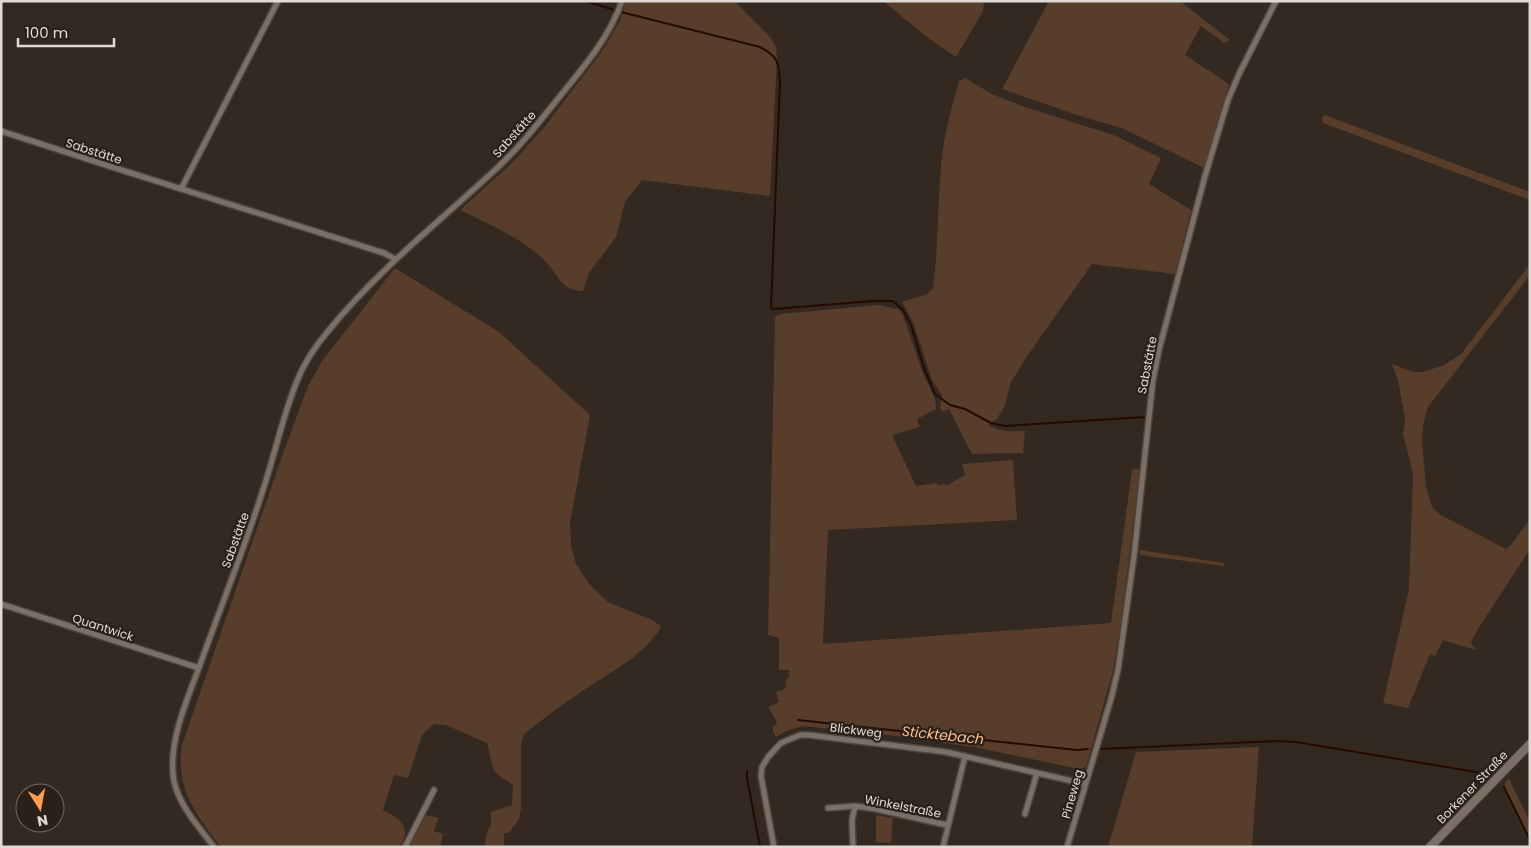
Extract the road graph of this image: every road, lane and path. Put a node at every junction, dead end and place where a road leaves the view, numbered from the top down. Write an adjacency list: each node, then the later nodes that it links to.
1 (278, 1): 5 (street)
2 (622, 1): 6 (street, Sabstätte)
3 (1276, 1): 10 (street, Sabstätte)
4 (1, 131): 5 (street, Sabstätte)
5 (181, 189): 6 (street, Sabstätte)
6 (395, 259): 8 (street, Sabstätte)
7 (1, 604): 8 (street, Quantwick)
8 (199, 668): 19 (street, Sabstätte)
9 (1530, 744): 25 (main road, Borkener Straße)
10 (1096, 747): 13 (street, Pineweg)
11 (966, 756): 12 (street, Blickweg); 18 (street); 21 (street, Blickweg)
12 (1037, 773): 13 (street, Blickweg); 17 (street)
13 (1085, 784): 24 (street, Pineweg)
14 (434, 790): 20 (street)
15 (855, 806): 16 (street, Winkelstraße); 18 (street, Winkelstraße); 22 (street, Winkelstraße)
16 (828, 808)
17 (1025, 814)
18 (947, 825): 23 (street)
19 (214, 847)
20 (405, 847)
21 (774, 847)
22 (853, 847)
23 (943, 847)
24 (1067, 847)
25 (1430, 847)

